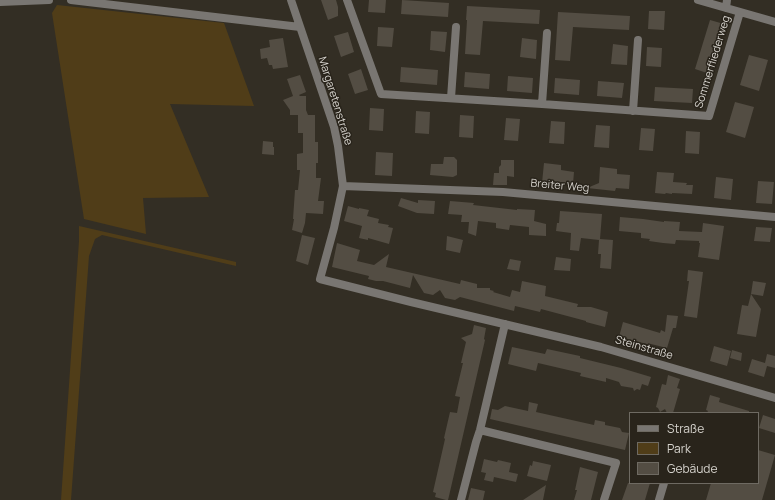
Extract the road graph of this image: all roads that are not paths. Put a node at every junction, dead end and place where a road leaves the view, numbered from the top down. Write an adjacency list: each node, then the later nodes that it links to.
1 (42, 0): 2 (street); 7 (street)
2 (49, 0)
3 (71, 0): 12 (street)
4 (291, 0): 12 (street, Margaretenstraße)
5 (347, 0): 15 (street, Sommerfliederweg)
6 (698, 0): 8 (street)
7 (0, 2)
8 (727, 4): 9 (street)
9 (740, 12): 10 (street); 17 (street, Sommerfliederweg)
10 (775, 22)
11 (456, 27): 15 (street)
12 (300, 28): 18 (street, Margaretenstraße)
13 (547, 33): 16 (street)
14 (638, 40): 17 (street)
15 (451, 98): 16 (street, Sommerfliederweg)
16 (542, 104): 17 (street, Sommerfliederweg)
17 (633, 111)
18 (343, 186): 19 (street, Breiter Weg); 20 (street, Margaretenstraße)
19 (775, 217)
20 (320, 280): 21 (street, Steinstraße)
21 (505, 324): 22 (street, Steinstraße); 23 (street)
22 (775, 398)
23 (480, 430): 25 (street); 26 (street)
24 (664, 484): 27 (street)
25 (461, 500)
26 (604, 500)
27 (659, 500)

